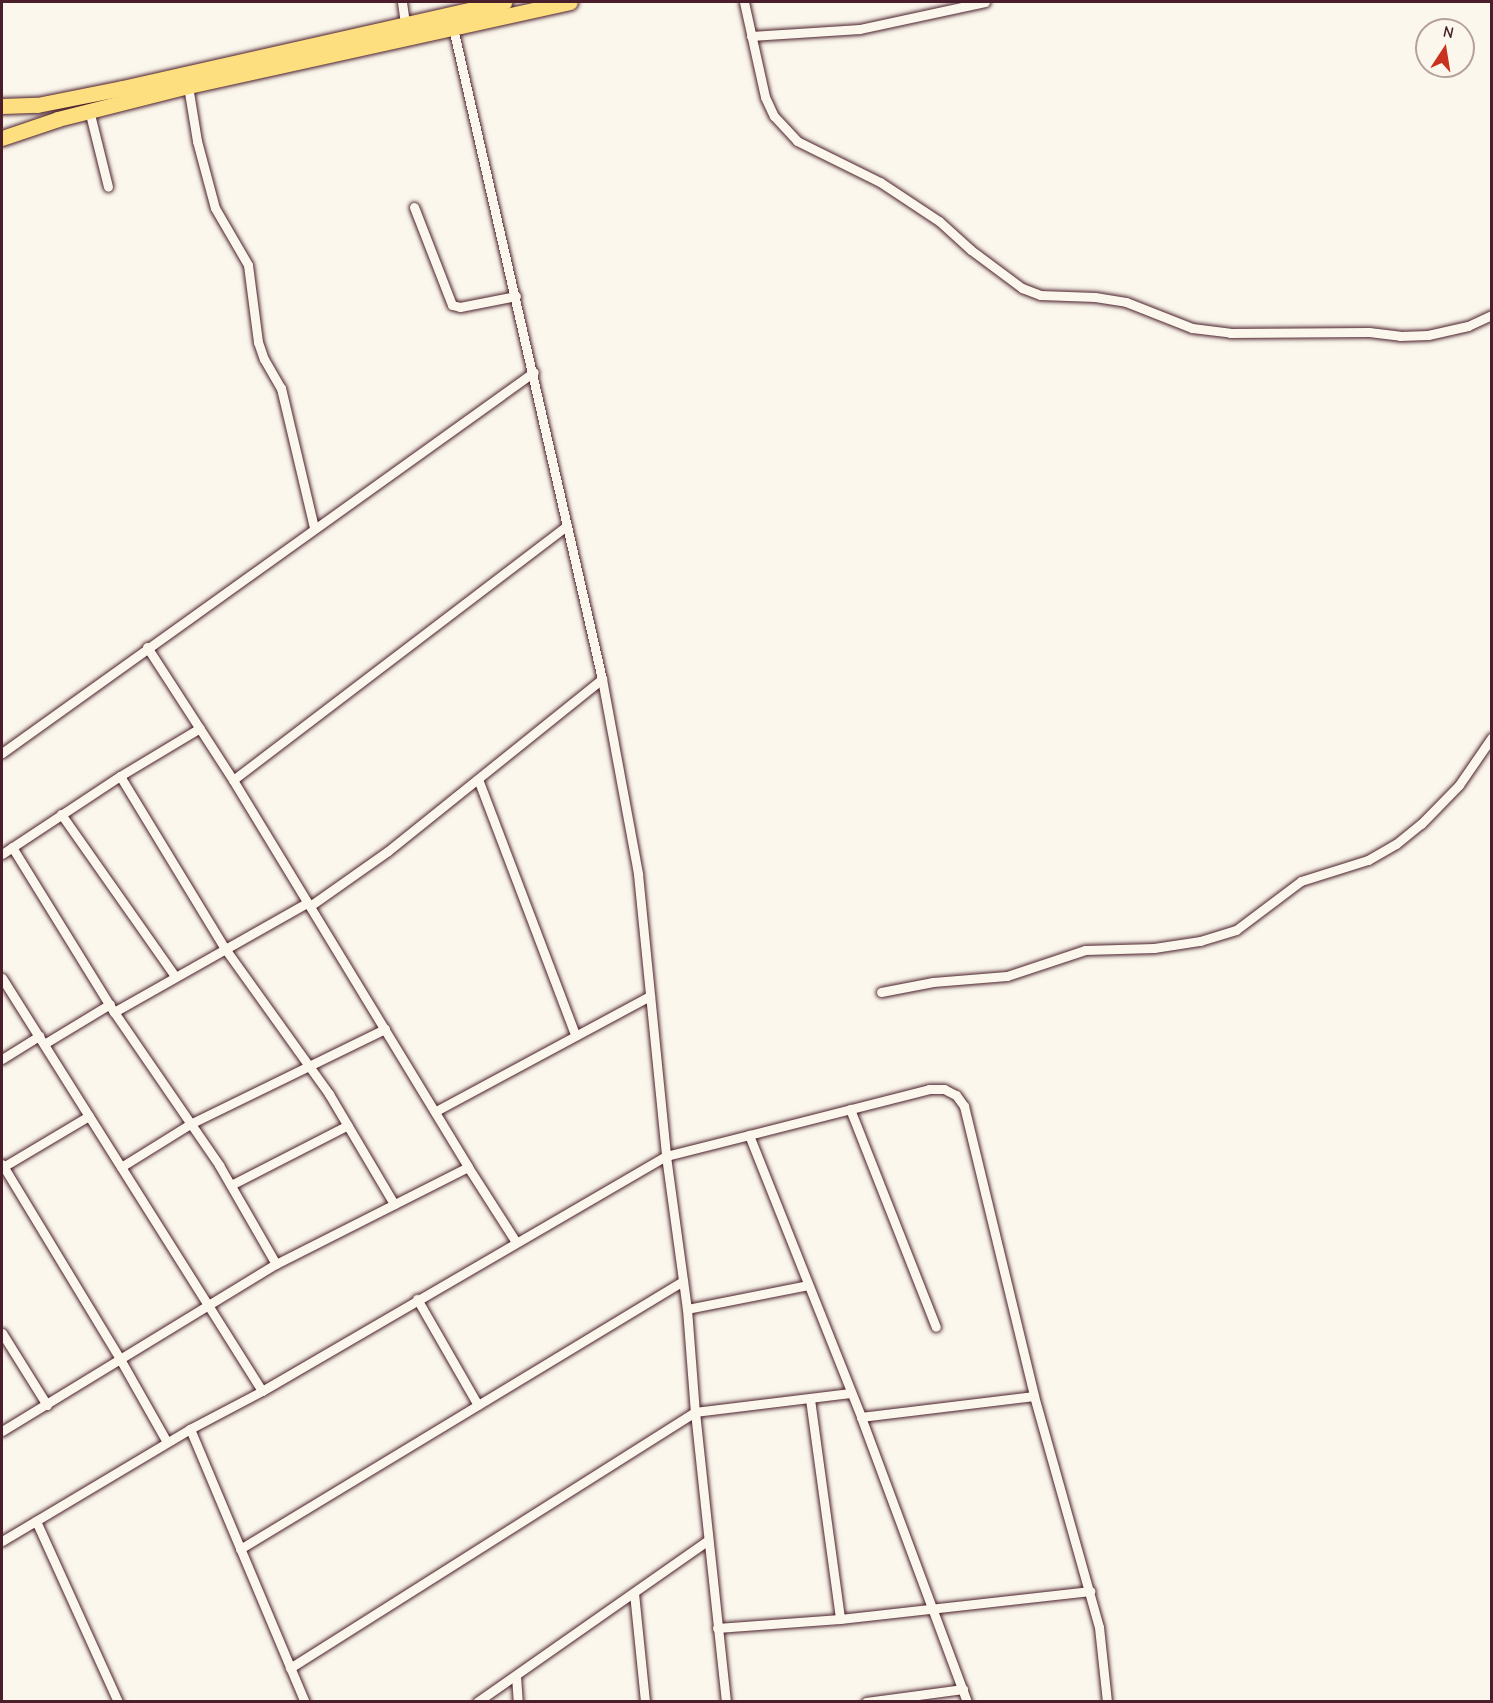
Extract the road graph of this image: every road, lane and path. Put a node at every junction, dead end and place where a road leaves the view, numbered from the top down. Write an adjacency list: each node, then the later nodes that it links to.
1 (402, 2): 6 (street)
2 (504, 2): 6 (main road)
3 (570, 2): 7 (main road)
4 (744, 2): 8 (street)
5 (985, 2): 8 (street)
6 (405, 24): 10 (main road)
7 (453, 28): 9 (main road); 15 (street)
8 (751, 36): 16 (street)
9 (188, 86): 11 (main road); 19 (street)
10 (2, 106)
11 (89, 110): 12 (main road); 13 (street)
12 (2, 138)
13 (108, 187)
14 (414, 207): 15 (street)
15 (516, 296): 17 (street)
16 (1491, 315)
17 (534, 372): 18 (street); 19 (street)
18 (567, 526): 21 (street); 27 (street)
19 (314, 528): 20 (street)
20 (147, 647): 22 (street); 24 (street)
21 (602, 679): 26 (street); 36 (street)
22 (200, 728): 25 (street); 27 (street)
23 (1491, 737): 35 (street)
24 (2, 753)
25 (120, 776): 28 (street); 32 (street)
26 (478, 779): 31 (street); 39 (street)
27 (233, 780): 31 (street)
28 (61, 814): 29 (street); 33 (street)
29 (12, 847): 30 (street); 37 (street)
30 (2, 854)
31 (308, 904): 32 (street); 38 (street)
32 (226, 950): 33 (street); 42 (street)
33 (175, 975): 37 (street)
34 (2, 978): 40 (street)
35 (881, 992)
36 (650, 996): 39 (street); 49 (street)
37 (112, 1008): 40 (street); 46 (street)
38 (385, 1029): 42 (street); 44 (street)
39 (575, 1034): 44 (street)
40 (41, 1040): 41 (street); 45 (street)
41 (2, 1059)
42 (309, 1067): 46 (street); 47 (street)
43 (850, 1109): 48 (street); 62 (street); 67 (street)
44 (436, 1110): 52 (street)
45 (89, 1116): 50 (street); 51 (street)
46 (190, 1124): 51 (street); 53 (street)
47 (348, 1125): 53 (street); 54 (street)
48 (749, 1135): 49 (street); 58 (street)
49 (666, 1156): 55 (street); 57 (street)
50 (2, 1165): 64 (street)
51 (121, 1167): 60 (street)
52 (468, 1167): 54 (street); 55 (street)
53 (231, 1185): 56 (street)
54 (394, 1204): 56 (street)
55 (516, 1242): 59 (street)
56 (276, 1264): 60 (street)
57 (683, 1281): 61 (street); 70 (street)
58 (808, 1285): 61 (street); 66 (street)
59 (417, 1299): 65 (street); 70 (street)
60 (208, 1304): 64 (street); 65 (street)
61 (687, 1310): 71 (street)
62 (936, 1327)
63 (2, 1333): 69 (street)
64 (120, 1359): 69 (street); 75 (street)
65 (262, 1391): 73 (street)
66 (850, 1393): 68 (street); 72 (street)
67 (1034, 1395): 72 (street); 80 (street)
68 (810, 1399): 71 (street); 83 (street)
69 (47, 1405): 74 (street)
70 (478, 1405): 79 (street)
71 (695, 1412): 77 (street); 85 (street)
72 (861, 1417): 82 (street)
73 (190, 1429): 75 (street); 79 (street)
74 (2, 1431)
75 (167, 1442): 76 (street)
76 (36, 1521): 78 (street); 88 (street)
77 (708, 1540): 81 (street); 84 (street)
78 (2, 1541)
79 (240, 1549): 85 (street)
80 (1090, 1591): 82 (street); 96 (street)
81 (634, 1593): 86 (street); 92 (street)
82 (932, 1608): 83 (street); 87 (street)
83 (840, 1618): 84 (street)
84 (717, 1628): 93 (street)
85 (290, 1668): 89 (street)
86 (516, 1676): 90 (street); 91 (street)
87 (963, 1689): 94 (street); 95 (street)
88 (118, 1701)
89 (304, 1701)
90 (477, 1701)
91 (518, 1701)
92 (645, 1701)
93 (726, 1701)
94 (866, 1701)
95 (967, 1701)
96 (1107, 1701)

